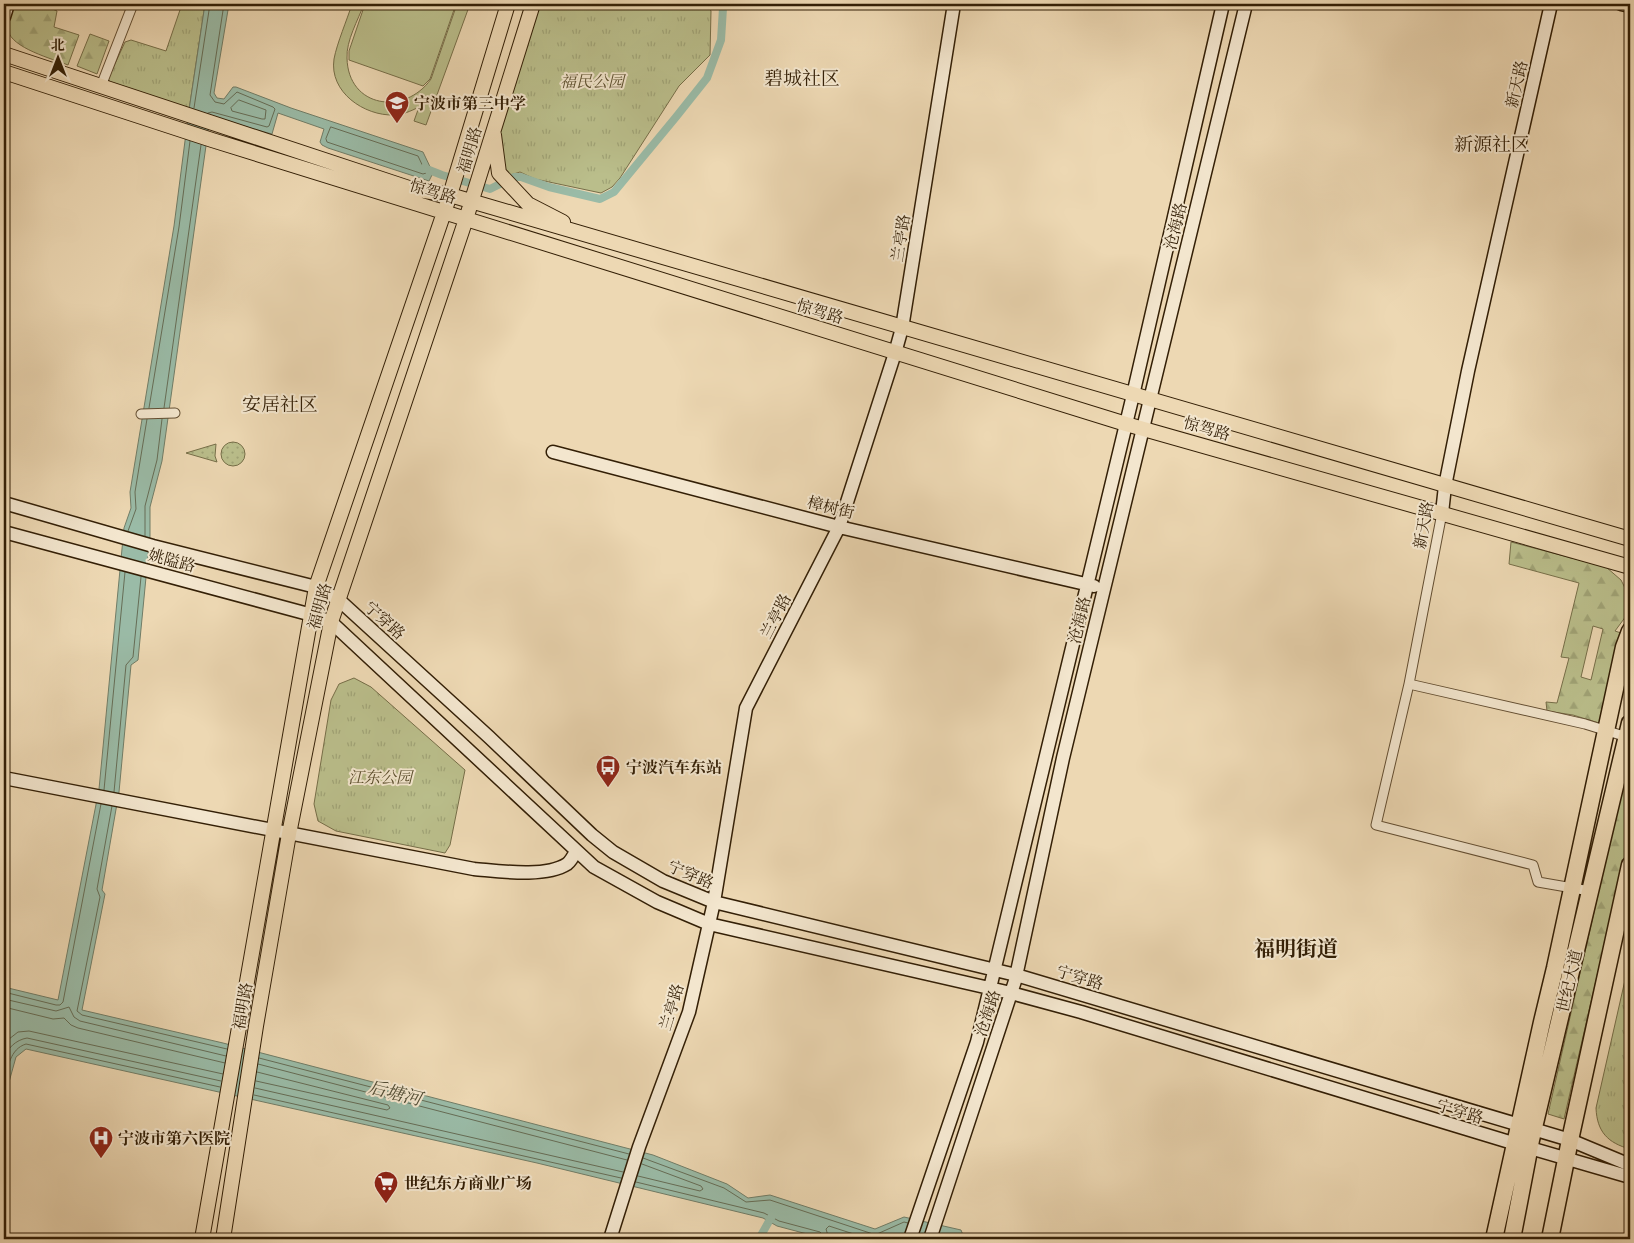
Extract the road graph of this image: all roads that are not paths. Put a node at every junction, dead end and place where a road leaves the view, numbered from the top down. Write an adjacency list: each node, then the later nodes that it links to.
1 (8, 4): 11 (main road)
2 (133, 4): 14 (street)
3 (508, 4): 16 (main road, 福明路)
4 (532, 4): 15 (main road, 福明路)
5 (954, 4): 21 (main road, 兰亭路)
6 (1223, 4): 23 (main road, 沧海路)
7 (1246, 4): 24 (main road, 沧海路)
8 (1552, 4): 30 (main road, 新天路)
9 (1621, 4): 10 (main road)
10 (1630, 6)
11 (4, 16)
12 (4, 54): 14 (main road, 惊驾路)
13 (4, 72): 18 (main road, 惊驾路)
14 (102, 86): 16 (main road, 惊驾路)
15 (493, 129): 17 (main road, 福明路); 20 (main road)
16 (450, 195): 17 (main road, 惊驾路); 18 (main road, 福明路)
17 (471, 201): 19 (main road, 福明路); 20 (main road, 惊驾路)
18 (444, 213): 19 (main road, 惊驾路); 38 (main road, 福明路)
19 (466, 220): 22 (main road, 惊驾路); 40 (main road, 福明路)
20 (591, 236): 21 (main road, 惊驾路)
21 (902, 328): 22 (main road, 兰亭路); 23 (main road, 惊驾路)
22 (895, 353): 27 (main road, 惊驾路); 33 (main road, 兰亭路)
23 (1133, 394): 24 (main road, 惊驾路); 27 (main road, 沧海路)
24 (1150, 400): 28 (main road, 沧海路); 30 (main road, 惊驾路)
25 (175, 413): 26 (street)
26 (141, 414)
27 (1126, 424): 28 (main road, 惊驾路); 37 (main road, 沧海路)
28 (1143, 428): 32 (main road, 惊驾路); 39 (main road, 沧海路)
29 (553, 452): 33 (main road, 樟树街)
30 (1445, 486): 32 (main road, 新天路); 35 (main road, 惊驾路)
31 (4, 503): 38 (main road, 姚隘路)
32 (1442, 513): 36 (main road, 惊驾路); 44 (street, 新天路)
33 (838, 526): 37 (main road, 樟树街); 54 (main road, 兰亭路)
34 (4, 532): 41 (main road, 姚隘路)
35 (1630, 539)
36 (1630, 567)
37 (1086, 585): 39 (main road, 樟树街); 56 (main road, 沧海路)
38 (316, 588): 40 (main road, 姚隘路); 41 (main road, 福明路)
39 (1103, 589): 57 (main road, 沧海路)
40 (339, 600): 42 (main road, 福明路); 54 (main road, 宁穿路)
41 (312, 615): 42 (main road, 姚隘路); 48 (main road, 福明路)
42 (331, 622): 49 (main road, 福明路); 50 (main road)
43 (1630, 631): 45 (highway)
44 (1409, 684): 45 (street); 52 (street, 新天路)
45 (1606, 730): 46 (street); 52 (highway)
46 (1629, 730): 53 (highway, 世纪大道)
47 (4, 778): 48 (main road)
48 (274, 831): 49 (main road); 65 (main road, 福明路)
49 (289, 834): 50 (main road); 66 (main road, 福明路)
50 (576, 851): 55 (main road)
51 (1630, 865): 61 (highway)
52 (1572, 888): 53 (street, 新天路); 60 (highway)
53 (1590, 891): 60 (highway, 世纪大道)
54 (714, 902): 55 (main road, 兰亭路); 56 (main road, 宁穿路)
55 (709, 924): 58 (main road); 67 (main road, 兰亭路)
56 (994, 969): 57 (main road, 宁穿路); 58 (main road, 沧海路)
57 (1016, 975): 59 (main road, 沧海路); 60 (main road, 宁穿路)
58 (990, 989): 59 (main road); 68 (main road, 沧海路)
59 (1011, 993): 62 (main road, 宁穿路); 69 (main road, 沧海路)
60 (1527, 1127): 61 (main road, 宁穿路); 62 (highway)
61 (1570, 1140): 63 (highway); 64 (main road, 宁穿路)
62 (1523, 1146): 63 (main road, 宁穿路); 70 (highway); 71 (highway)
63 (1566, 1159): 64 (main road, 宁穿路); 72 (highway)
64 (1629, 1173)
65 (202, 1239)
66 (223, 1239)
67 (610, 1239)
68 (910, 1239)
69 (930, 1239)
70 (1494, 1239)
71 (1512, 1239)
72 (1550, 1239)

